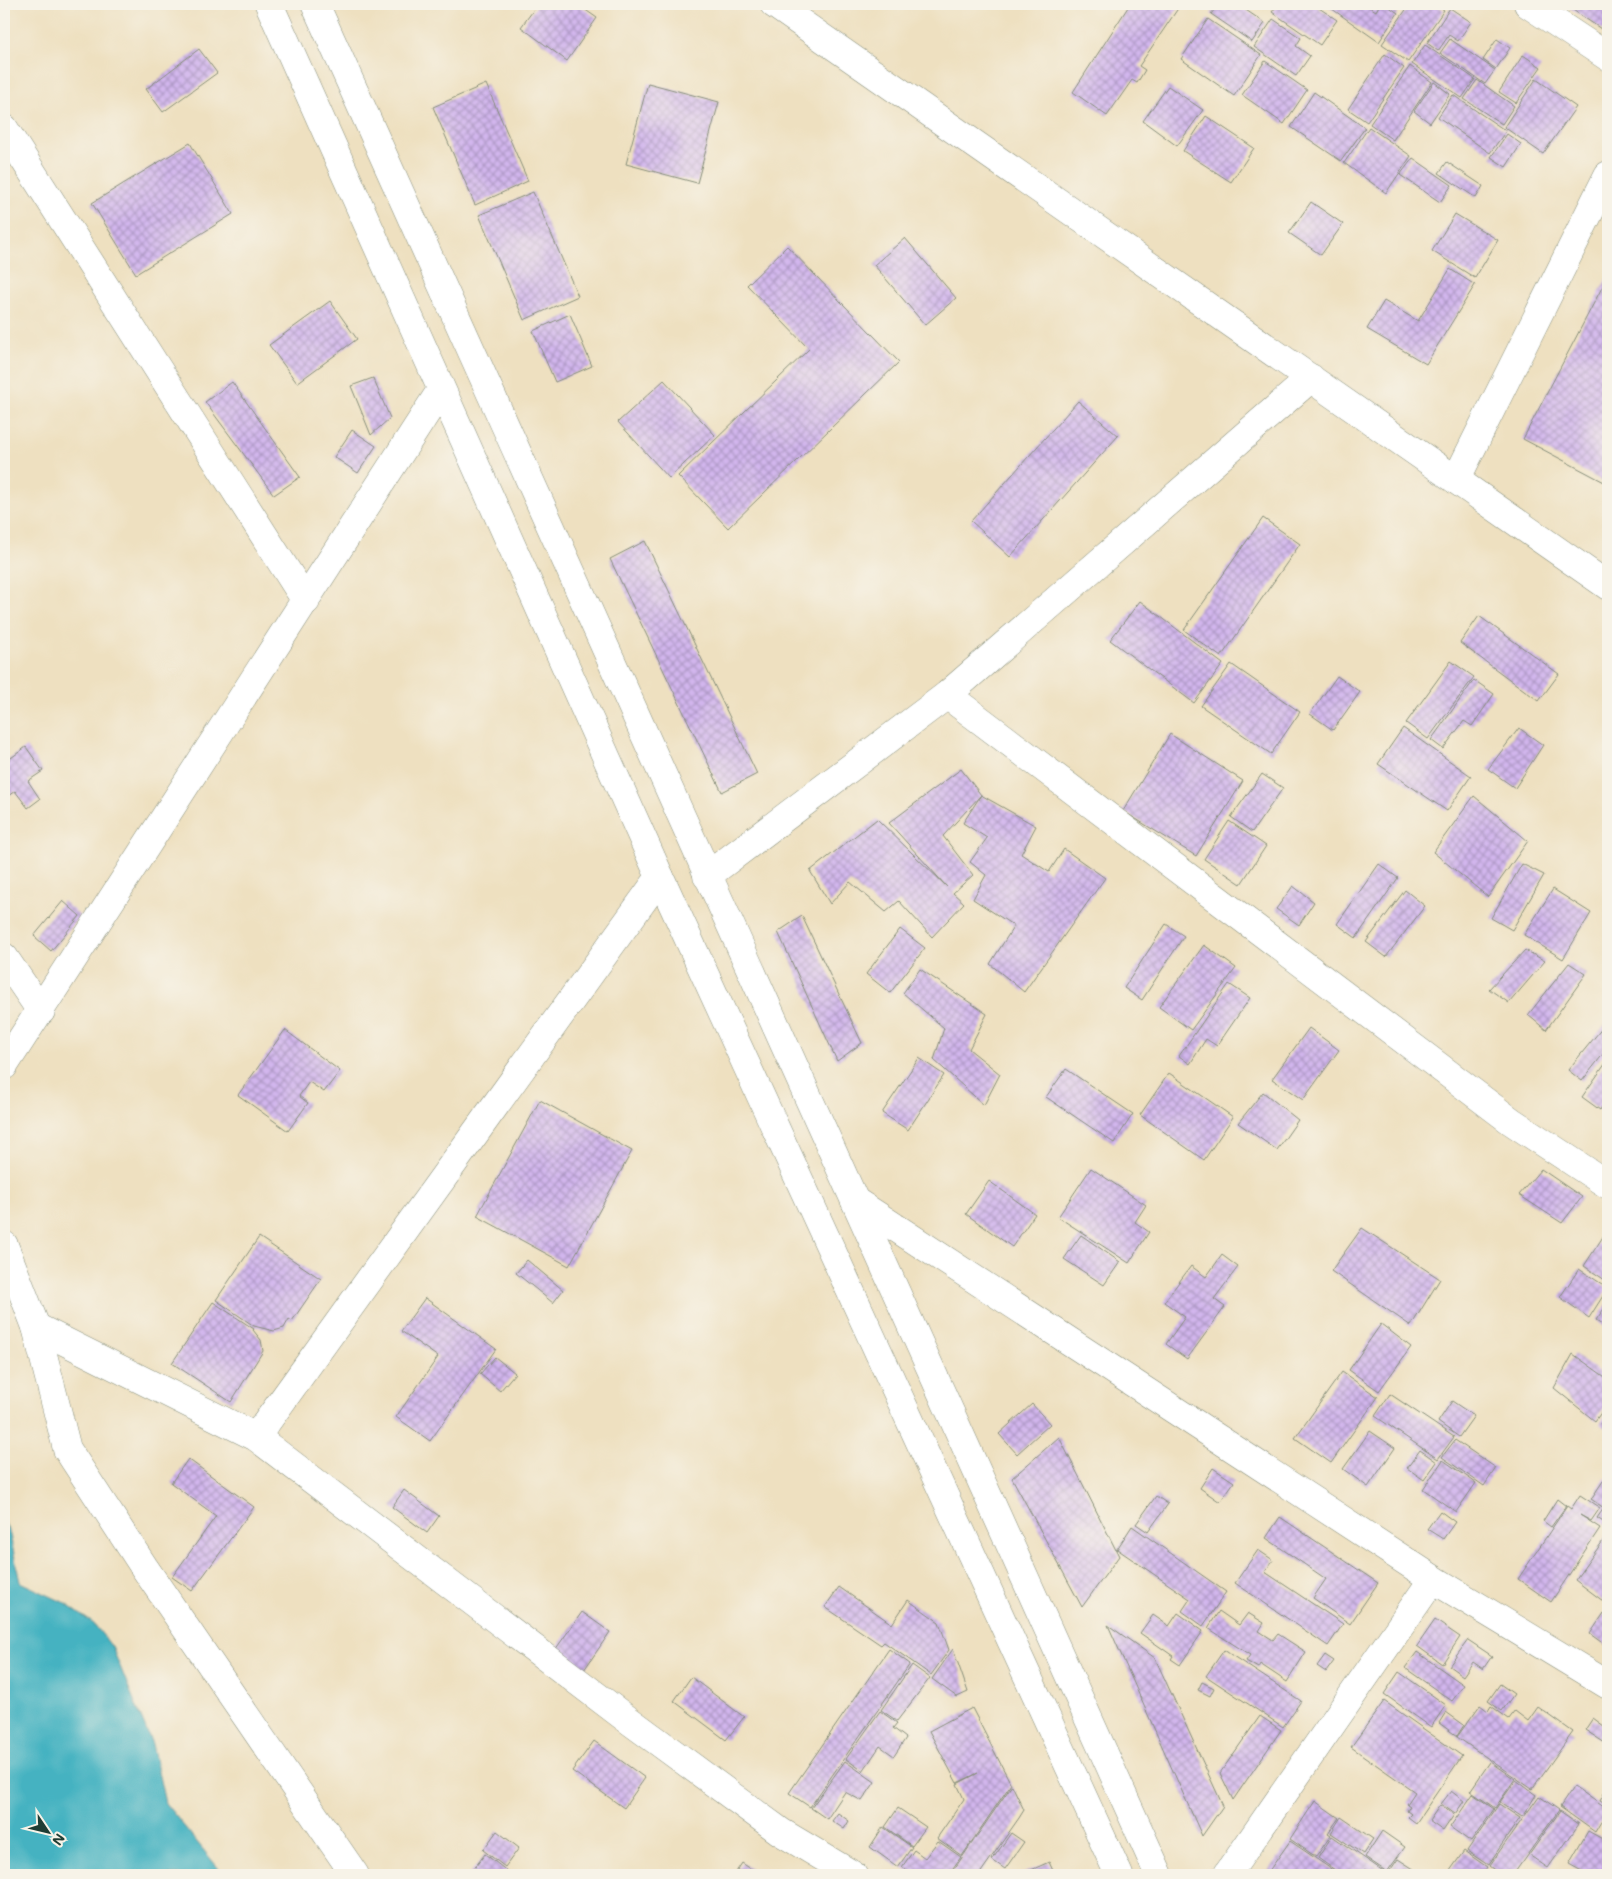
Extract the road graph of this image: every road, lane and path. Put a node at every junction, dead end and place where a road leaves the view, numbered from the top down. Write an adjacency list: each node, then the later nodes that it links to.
1 (268, 4): 9 (street)
2 (315, 4): 14 (street)
3 (774, 4): 8 (street)
4 (1528, 4): 5 (street)
5 (1608, 57)
6 (4, 128): 12 (street)
7 (1608, 175): 10 (street)
8 (1311, 378): 10 (street); 13 (street)
9 (440, 390): 12 (street); 15 (street)
10 (1456, 480): 11 (street)
11 (1608, 586)
12 (306, 601): 17 (street)
13 (946, 695): 14 (street); 19 (street)
14 (707, 876): 20 (street)
15 (660, 877): 23 (street); 28 (street)
16 (4, 958): 17 (street)
17 (41, 1011): 18 (street)
18 (4, 1066)
19 (1608, 1185)
20 (855, 1200): 24 (street); 29 (street)
21 (4, 1246): 22 (street)
22 (36, 1327): 23 (street); 26 (street)
23 (256, 1437): 27 (street)
24 (1433, 1579): 25 (street); 30 (street)
25 (1608, 1685)
26 (355, 1875)
27 (853, 1875)
28 (1119, 1875)
29 (1158, 1875)
30 (1227, 1875)

